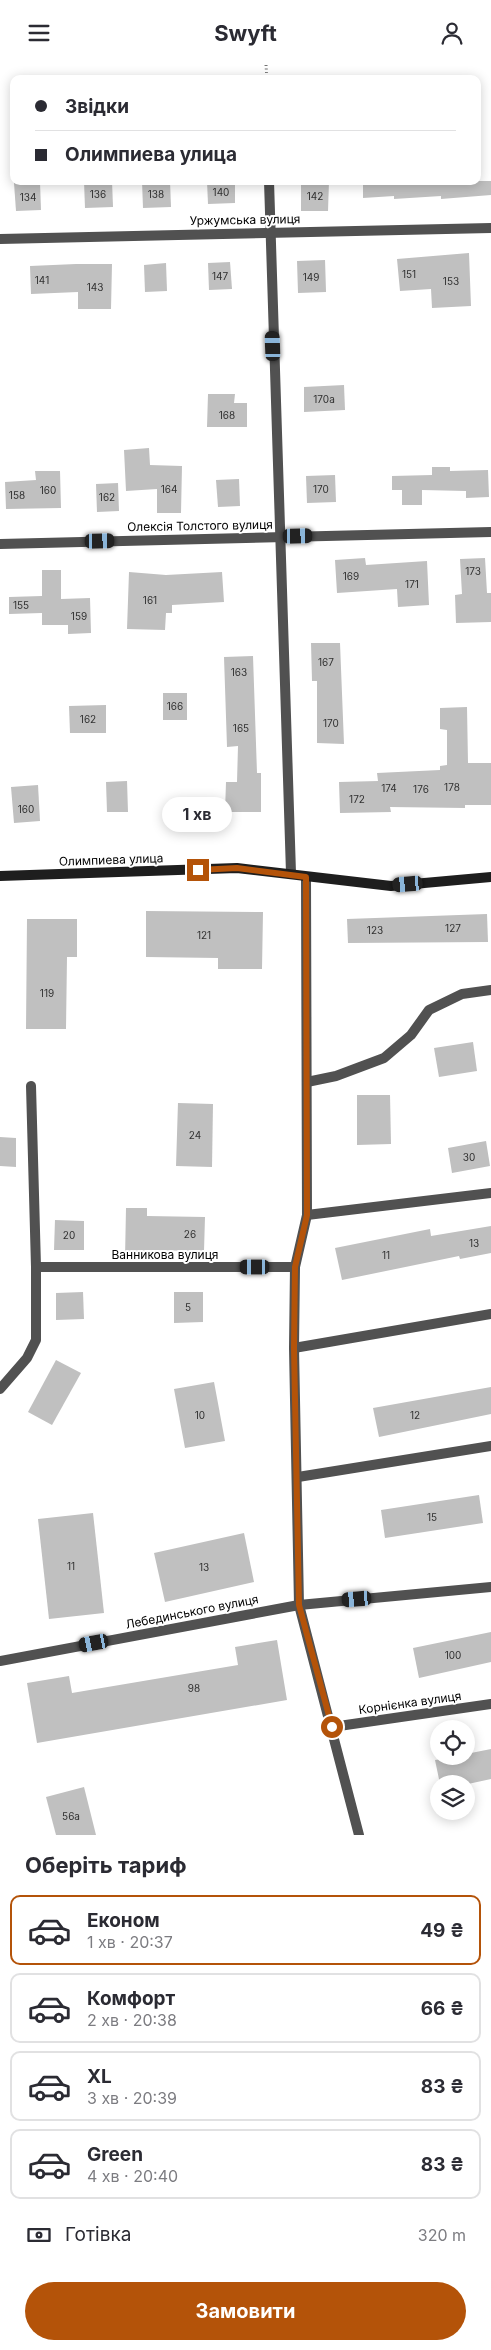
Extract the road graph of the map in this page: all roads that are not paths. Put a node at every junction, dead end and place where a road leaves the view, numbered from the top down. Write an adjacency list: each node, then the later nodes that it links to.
1 (268, 185): 3 (street)
2 (491, 228): 3 (street, Уржумська вулиця)
3 (270, 232): 4 (street, Уржумська вулиця); 6 (street)
4 (0, 239)
5 (491, 532): 6 (street, Олексія Толстого вулиця)
6 (279, 537): 7 (street, Олексія Толстого вулиця); 8 (street)
7 (0, 543)
8 (291, 873): 9 (main road, Олимпиева улица); 10 (main road, Олимпиева улица)
9 (0, 876)
10 (306, 877): 11 (main road, Олимпиева улица); 13 (street)
11 (491, 877)
12 (491, 990): 13 (street)
13 (306, 1081): 16 (street)
14 (31, 1086): 17 (street)
15 (491, 1193): 16 (street)
16 (307, 1215): 18 (street)
17 (36, 1267): 18 (street, Ванникова вулиця); 21 (street)
18 (295, 1267): 20 (street)
19 (491, 1314): 20 (street)
20 (294, 1348): 23 (street)
21 (0, 1389)
22 (491, 1446): 23 (street)
23 (298, 1477): 25 (street)
24 (491, 1587): 25 (street)
25 (299, 1605): 26 (street, Лебединського вулиця); 28 (street)
26 (0, 1661)
27 (491, 1704): 28 (street, Корнієнка вулиця)
28 (332, 1727): 29 (street)
29 (359, 1835)

